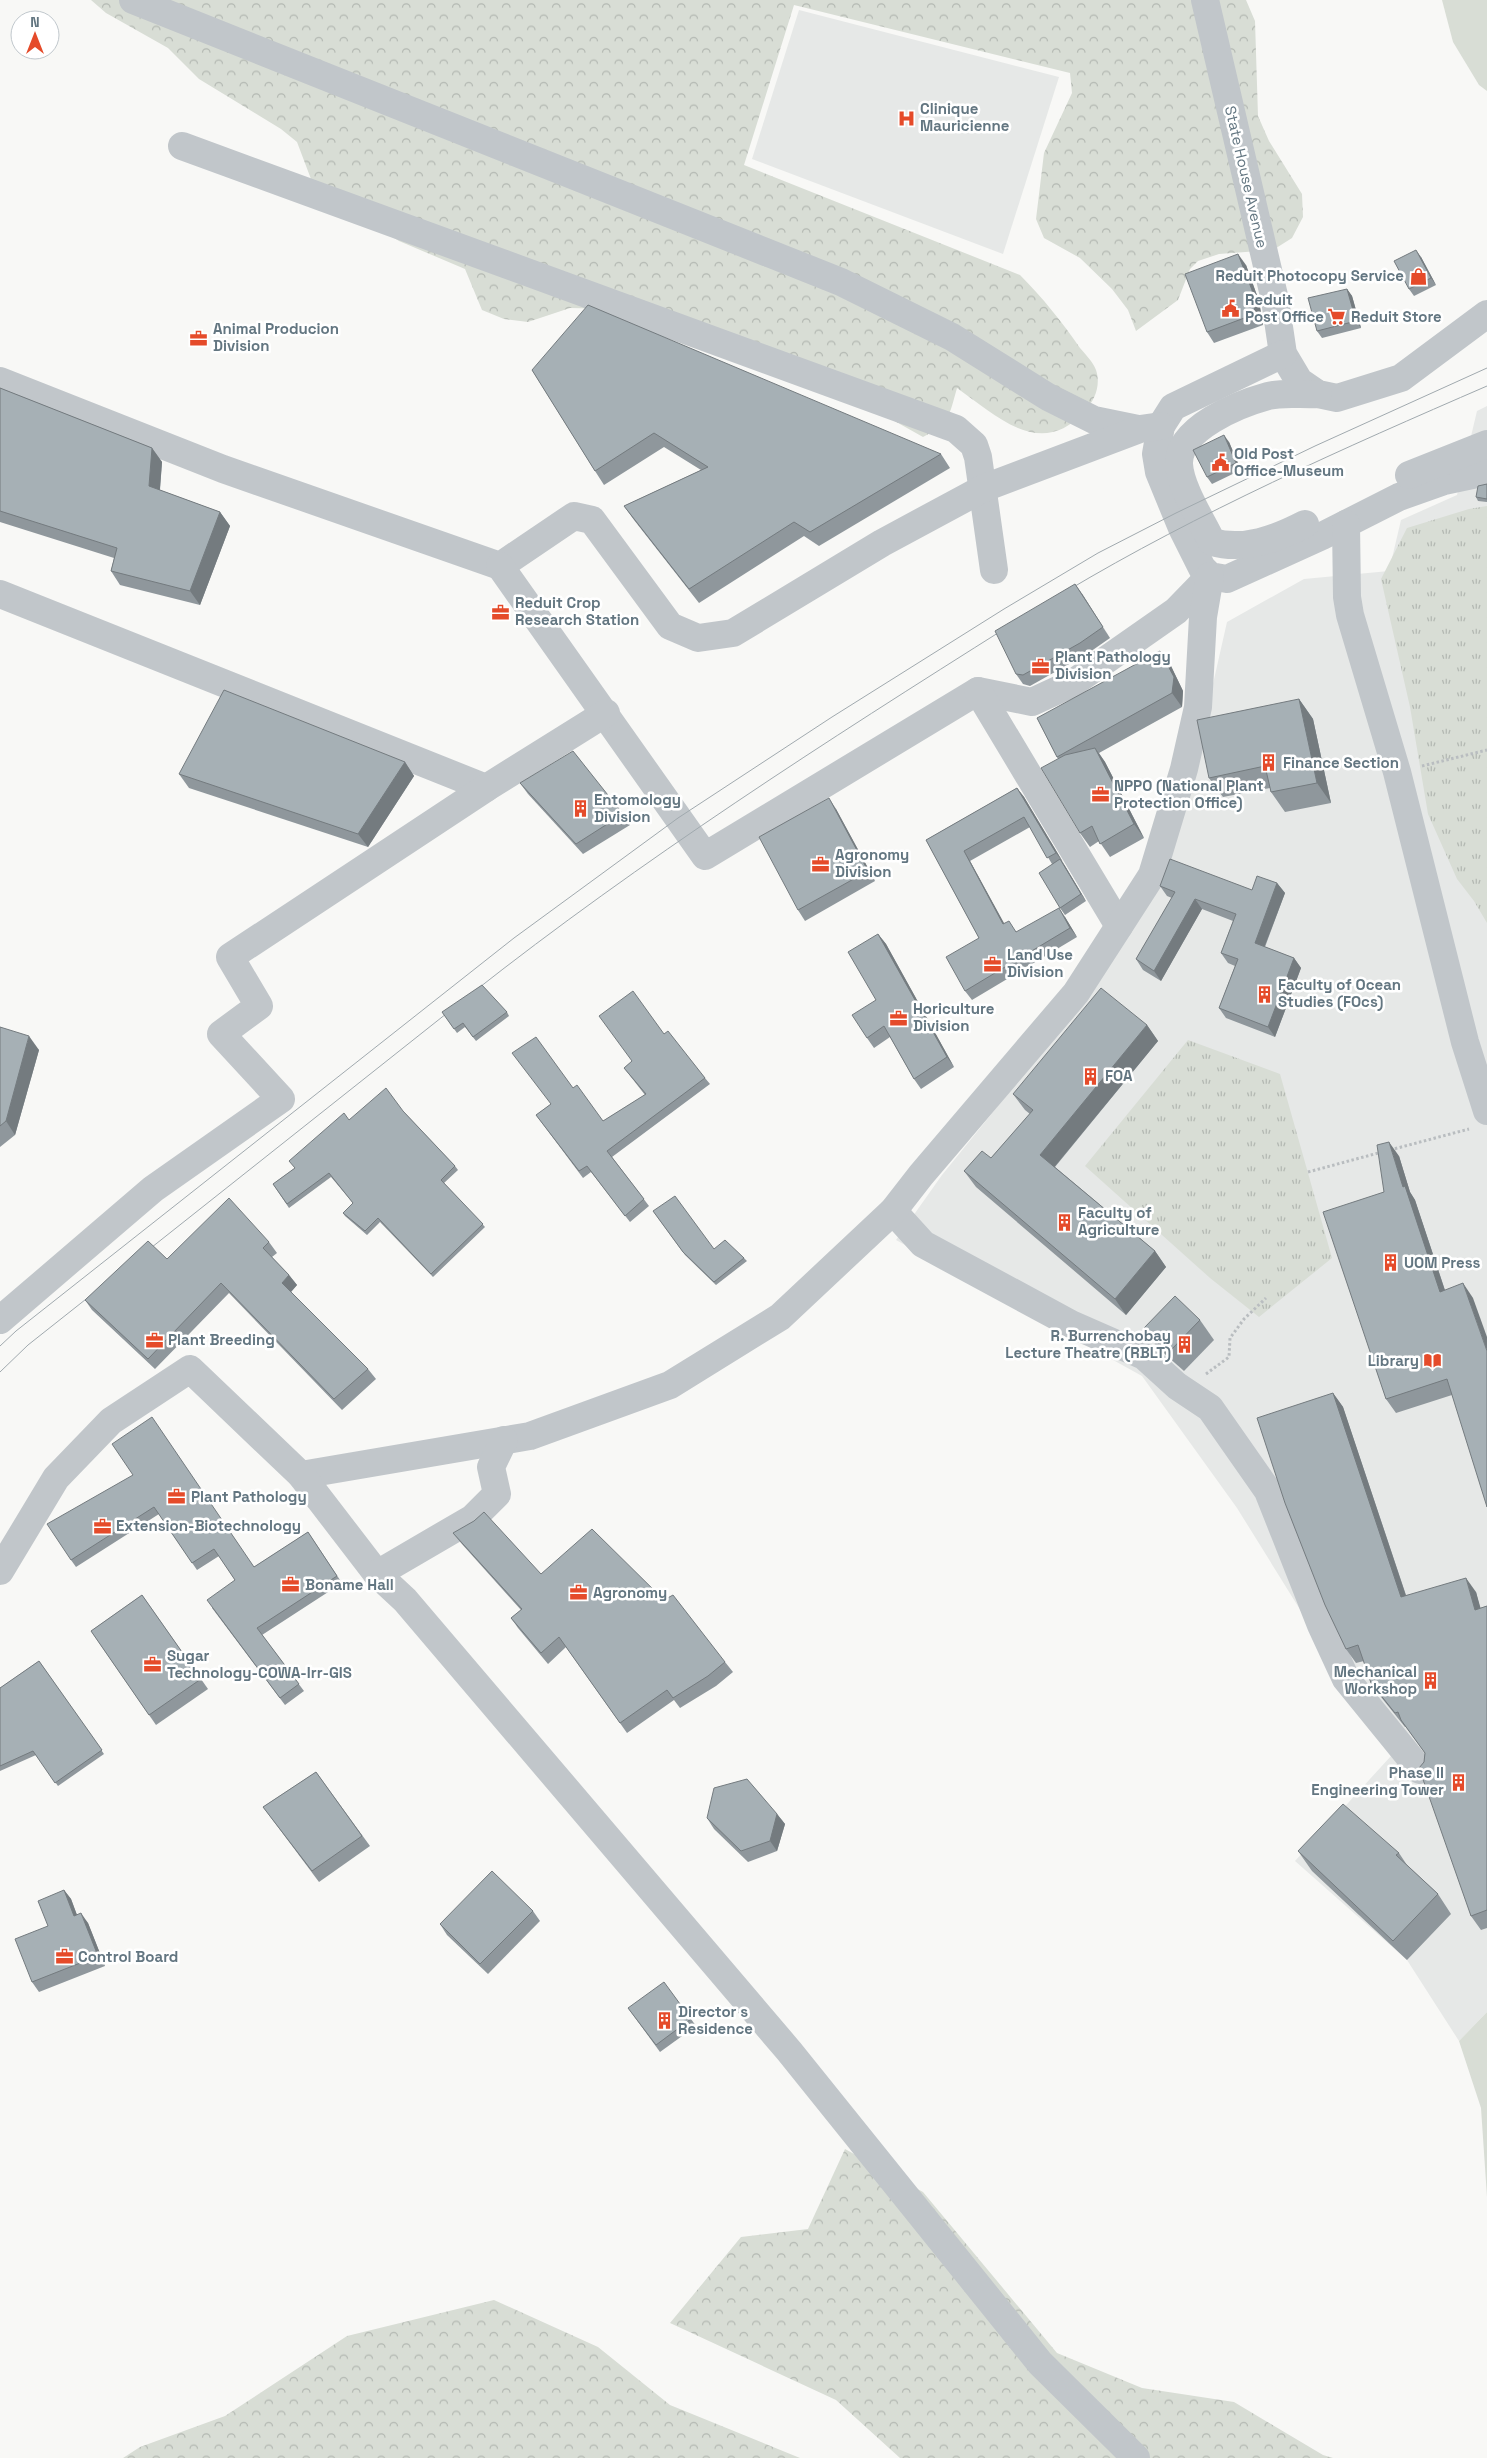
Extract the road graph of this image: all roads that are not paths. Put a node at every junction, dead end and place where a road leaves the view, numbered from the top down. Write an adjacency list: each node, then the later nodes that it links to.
1 (133, 0): 8 (street)
2 (1206, 0): 5 (street, State House Avenue)
3 (182, 146): 11 (street)
4 (1487, 314): 7 (street)
5 (1283, 354): 7 (street); 8 (street)
6 (0, 381): 14 (street)
7 (1318, 394): 9 (street)
8 (1150, 428): 11 (street); 16 (street)
9 (1487, 444)
10 (1487, 472): 12 (street)
11 (984, 488): 14 (street); 15 (street)
12 (1400, 497): 13 (street); 17 (street)
13 (1346, 524): 16 (street); 17 (street)
14 (500, 566): 20 (street)
15 (994, 570)
16 (1210, 576): 19 (street); 22 (street)
17 (1347, 581): 23 (street)
18 (0, 594): 21 (street)
19 (978, 691): 20 (street); 22 (street)
20 (606, 713): 21 (street)
21 (486, 788): 25 (street)
22 (1119, 926): 24 (street)
23 (1482, 1119)
24 (893, 1212): 26 (street); 30 (street)
25 (0, 1320)
26 (504, 1440): 27 (street); 29 (street)
27 (301, 1475): 28 (street); 29 (street)
28 (0, 1571)
29 (378, 1574): 31 (street)
30 (1420, 1770)
31 (1136, 2458)

